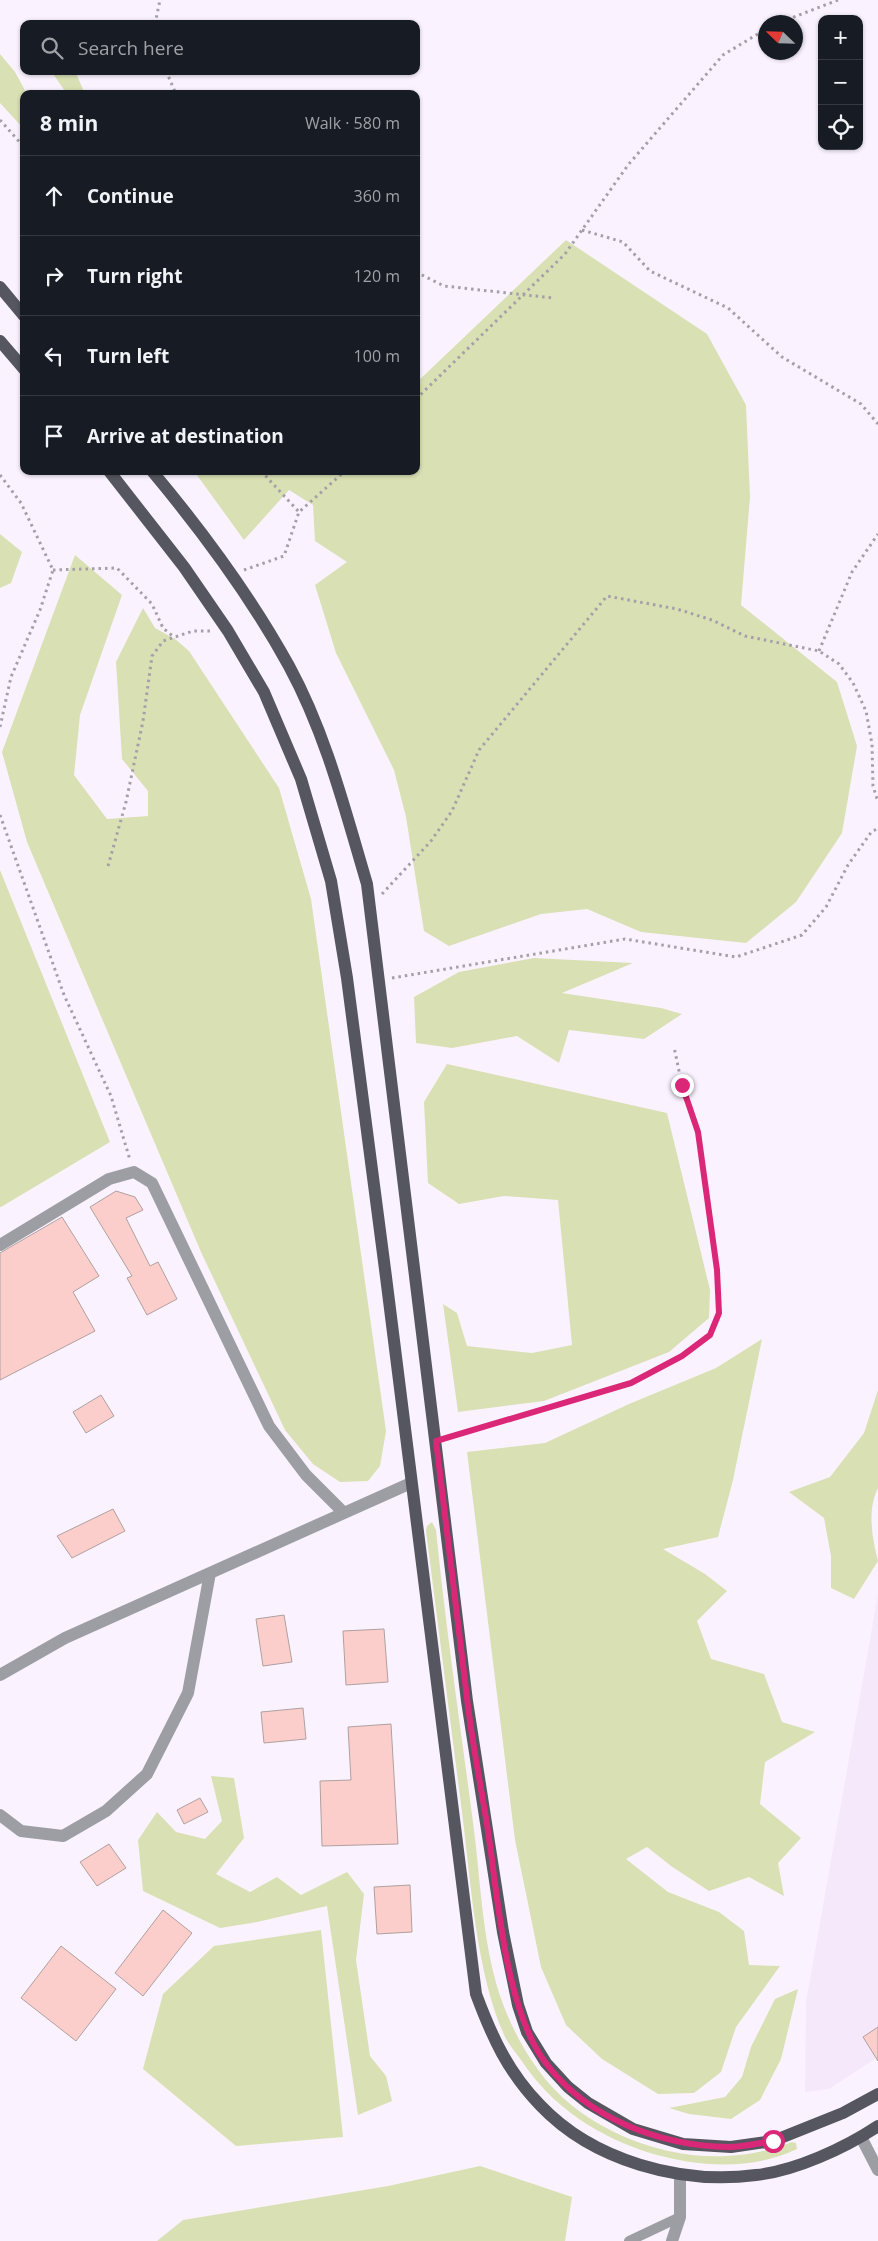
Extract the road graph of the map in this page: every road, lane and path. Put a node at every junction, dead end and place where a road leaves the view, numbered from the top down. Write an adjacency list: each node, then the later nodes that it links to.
1 (160, 0): 4 (path)
2 (838, 0): 3 (path)
3 (799, 15)
4 (157, 20)
5 (758, 34): 10 (path)
6 (168, 75): 7 (path)
7 (174, 90)
8 (0, 120): 9 (path)
9 (20, 142)
10 (582, 230): 17 (path); 18 (path)
11 (420, 274): 13 (path)
12 (0, 288): 14 (main road)
13 (554, 298)
14 (20, 311)
15 (0, 341): 16 (main road)
16 (20, 364)
17 (420, 395)
18 (878, 424)
19 (0, 474): 26 (path)
20 (112, 475): 28 (main road)
21 (155, 475): 27 (main road)
22 (265, 475): 24 (path)
23 (341, 475): 24 (path)
24 (299, 512): 27 (path)
25 (878, 534): 30 (path)
26 (53, 570): 29 (path); 31 (path)
27 (232, 574): 36 (main road)
28 (228, 631): 29 (path); 42 (main road)
29 (175, 638): 35 (path)
30 (819, 651): 32 (path); 36 (path)
31 (0, 727)
32 (878, 802)
33 (0, 815): 39 (path)
34 (878, 829): 37 (path)
35 (108, 866)
36 (370, 907): 37 (main road)
37 (379, 980): 41 (main road)
38 (674, 1046): 41 (path)
39 (134, 1172): 40 (street); 43 (street)
40 (0, 1245)
41 (436, 1441): 47 (main road)
42 (411, 1483): 43 (street); 51 (main road)
43 (344, 1513): 44 (street)
44 (210, 1573): 45 (street); 46 (street)
45 (0, 1675)
46 (0, 1814)
47 (878, 2094)
48 (878, 2126): 49 (main road)
49 (861, 2137): 50 (street); 51 (main road)
50 (878, 2170)
51 (680, 2174): 52 (street)
52 (680, 2217): 53 (lane); 54 (street)
53 (629, 2241)
54 (672, 2241)

